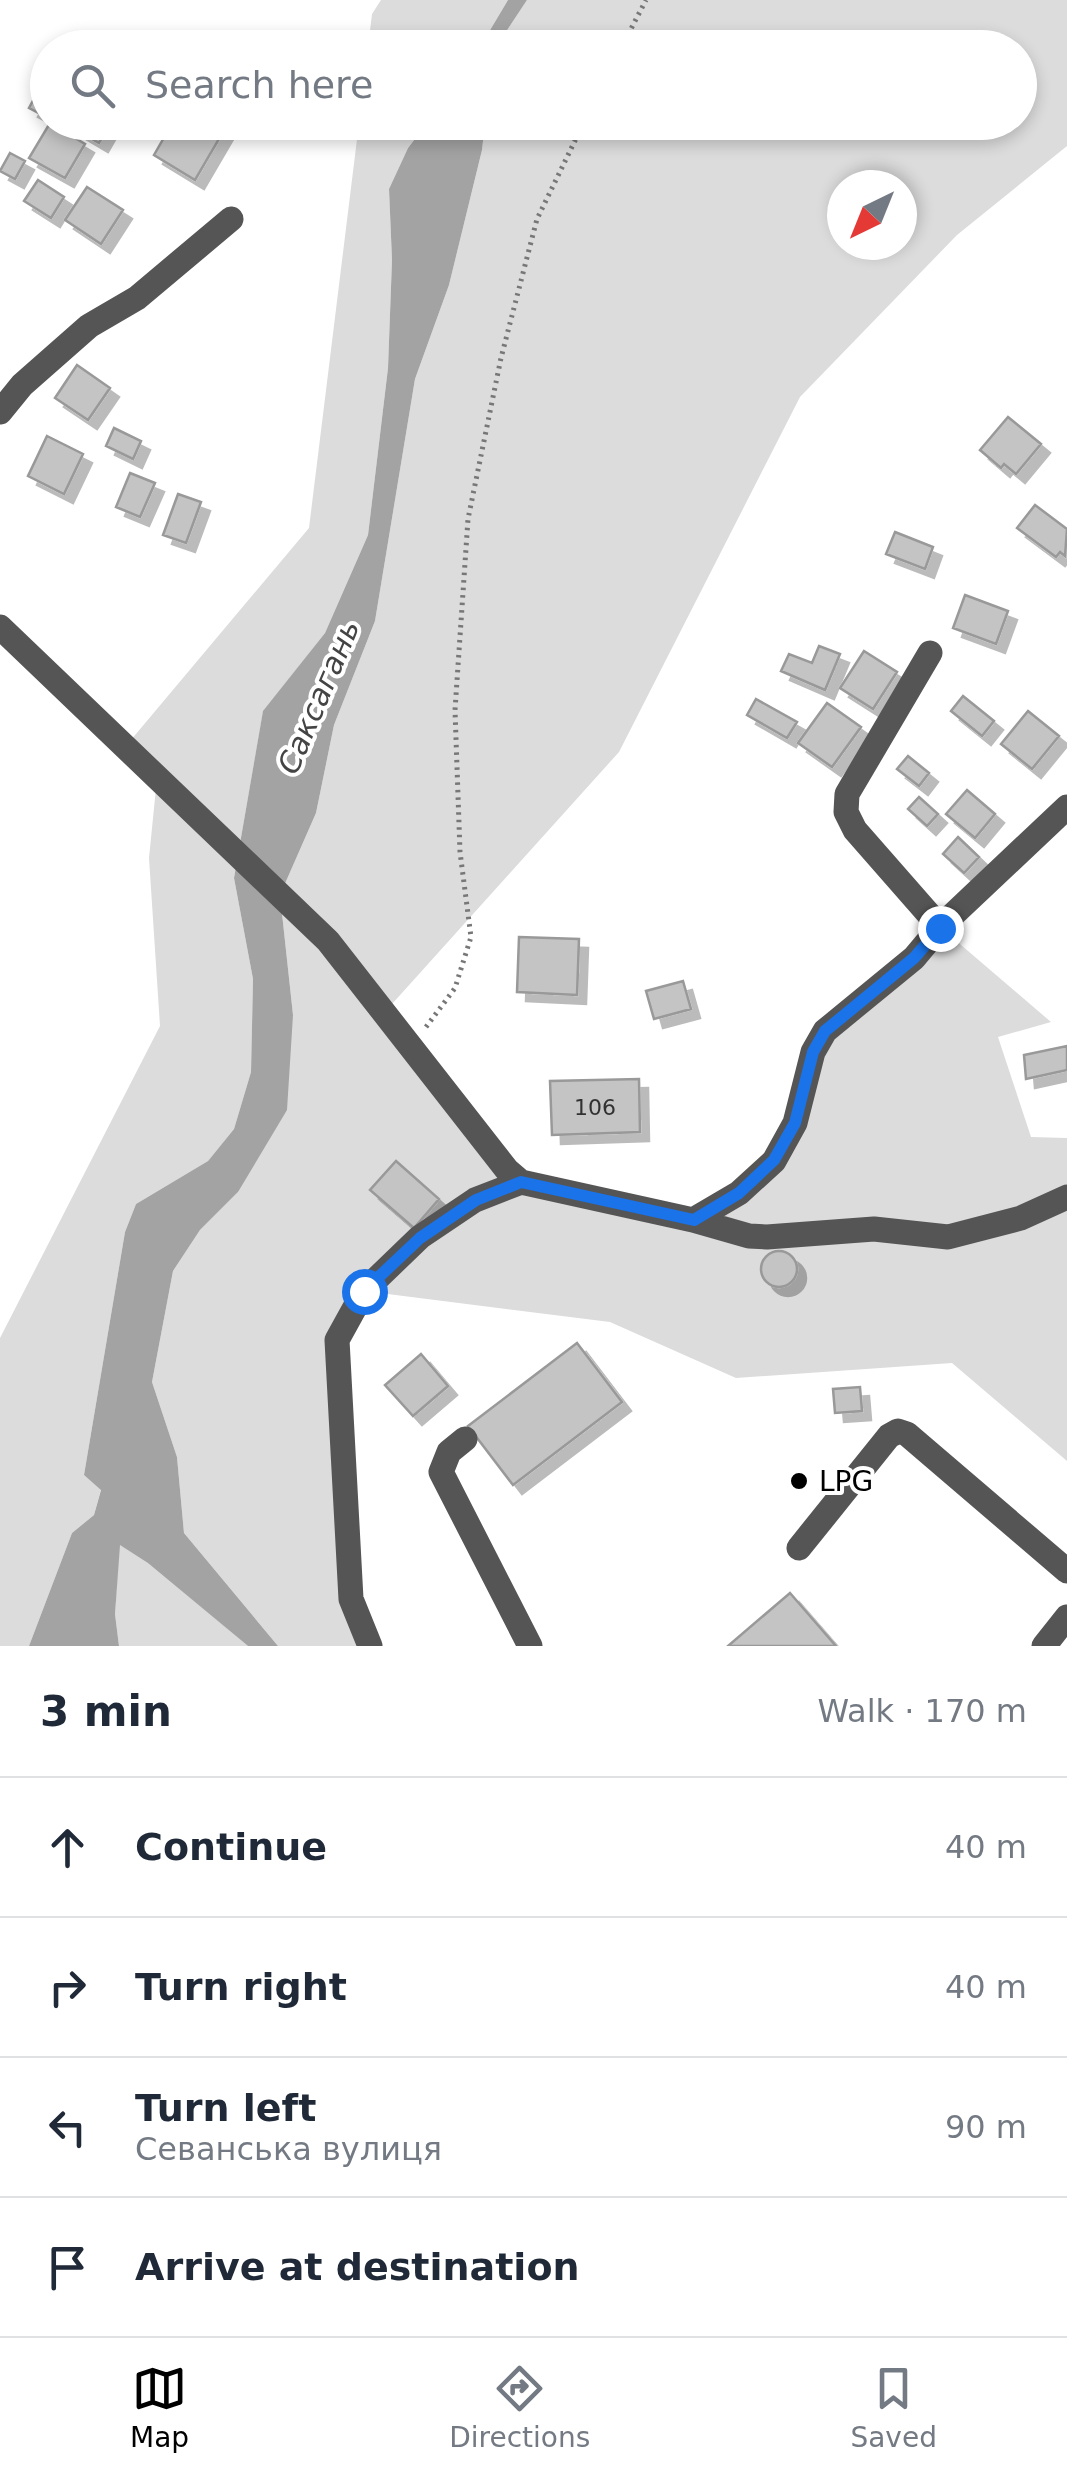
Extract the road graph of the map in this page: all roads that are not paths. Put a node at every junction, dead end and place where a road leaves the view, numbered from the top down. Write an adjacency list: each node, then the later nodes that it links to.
1 (231, 219): 2 (street)
2 (0, 412)
3 (0, 627): 7 (street)
4 (930, 653): 6 (street)
5 (1067, 807): 6 (street)
6 (940, 928): 9 (street)
7 (521, 1182): 9 (street); 14 (street)
8 (1067, 1196): 9 (street)
9 (694, 1220)
10 (465, 1439): 15 (street)
11 (799, 1548): 12 (street)
12 (1067, 1570)
13 (1067, 1617): 16 (street)
14 (370, 1646)
15 (530, 1646)
16 (1044, 1646)

